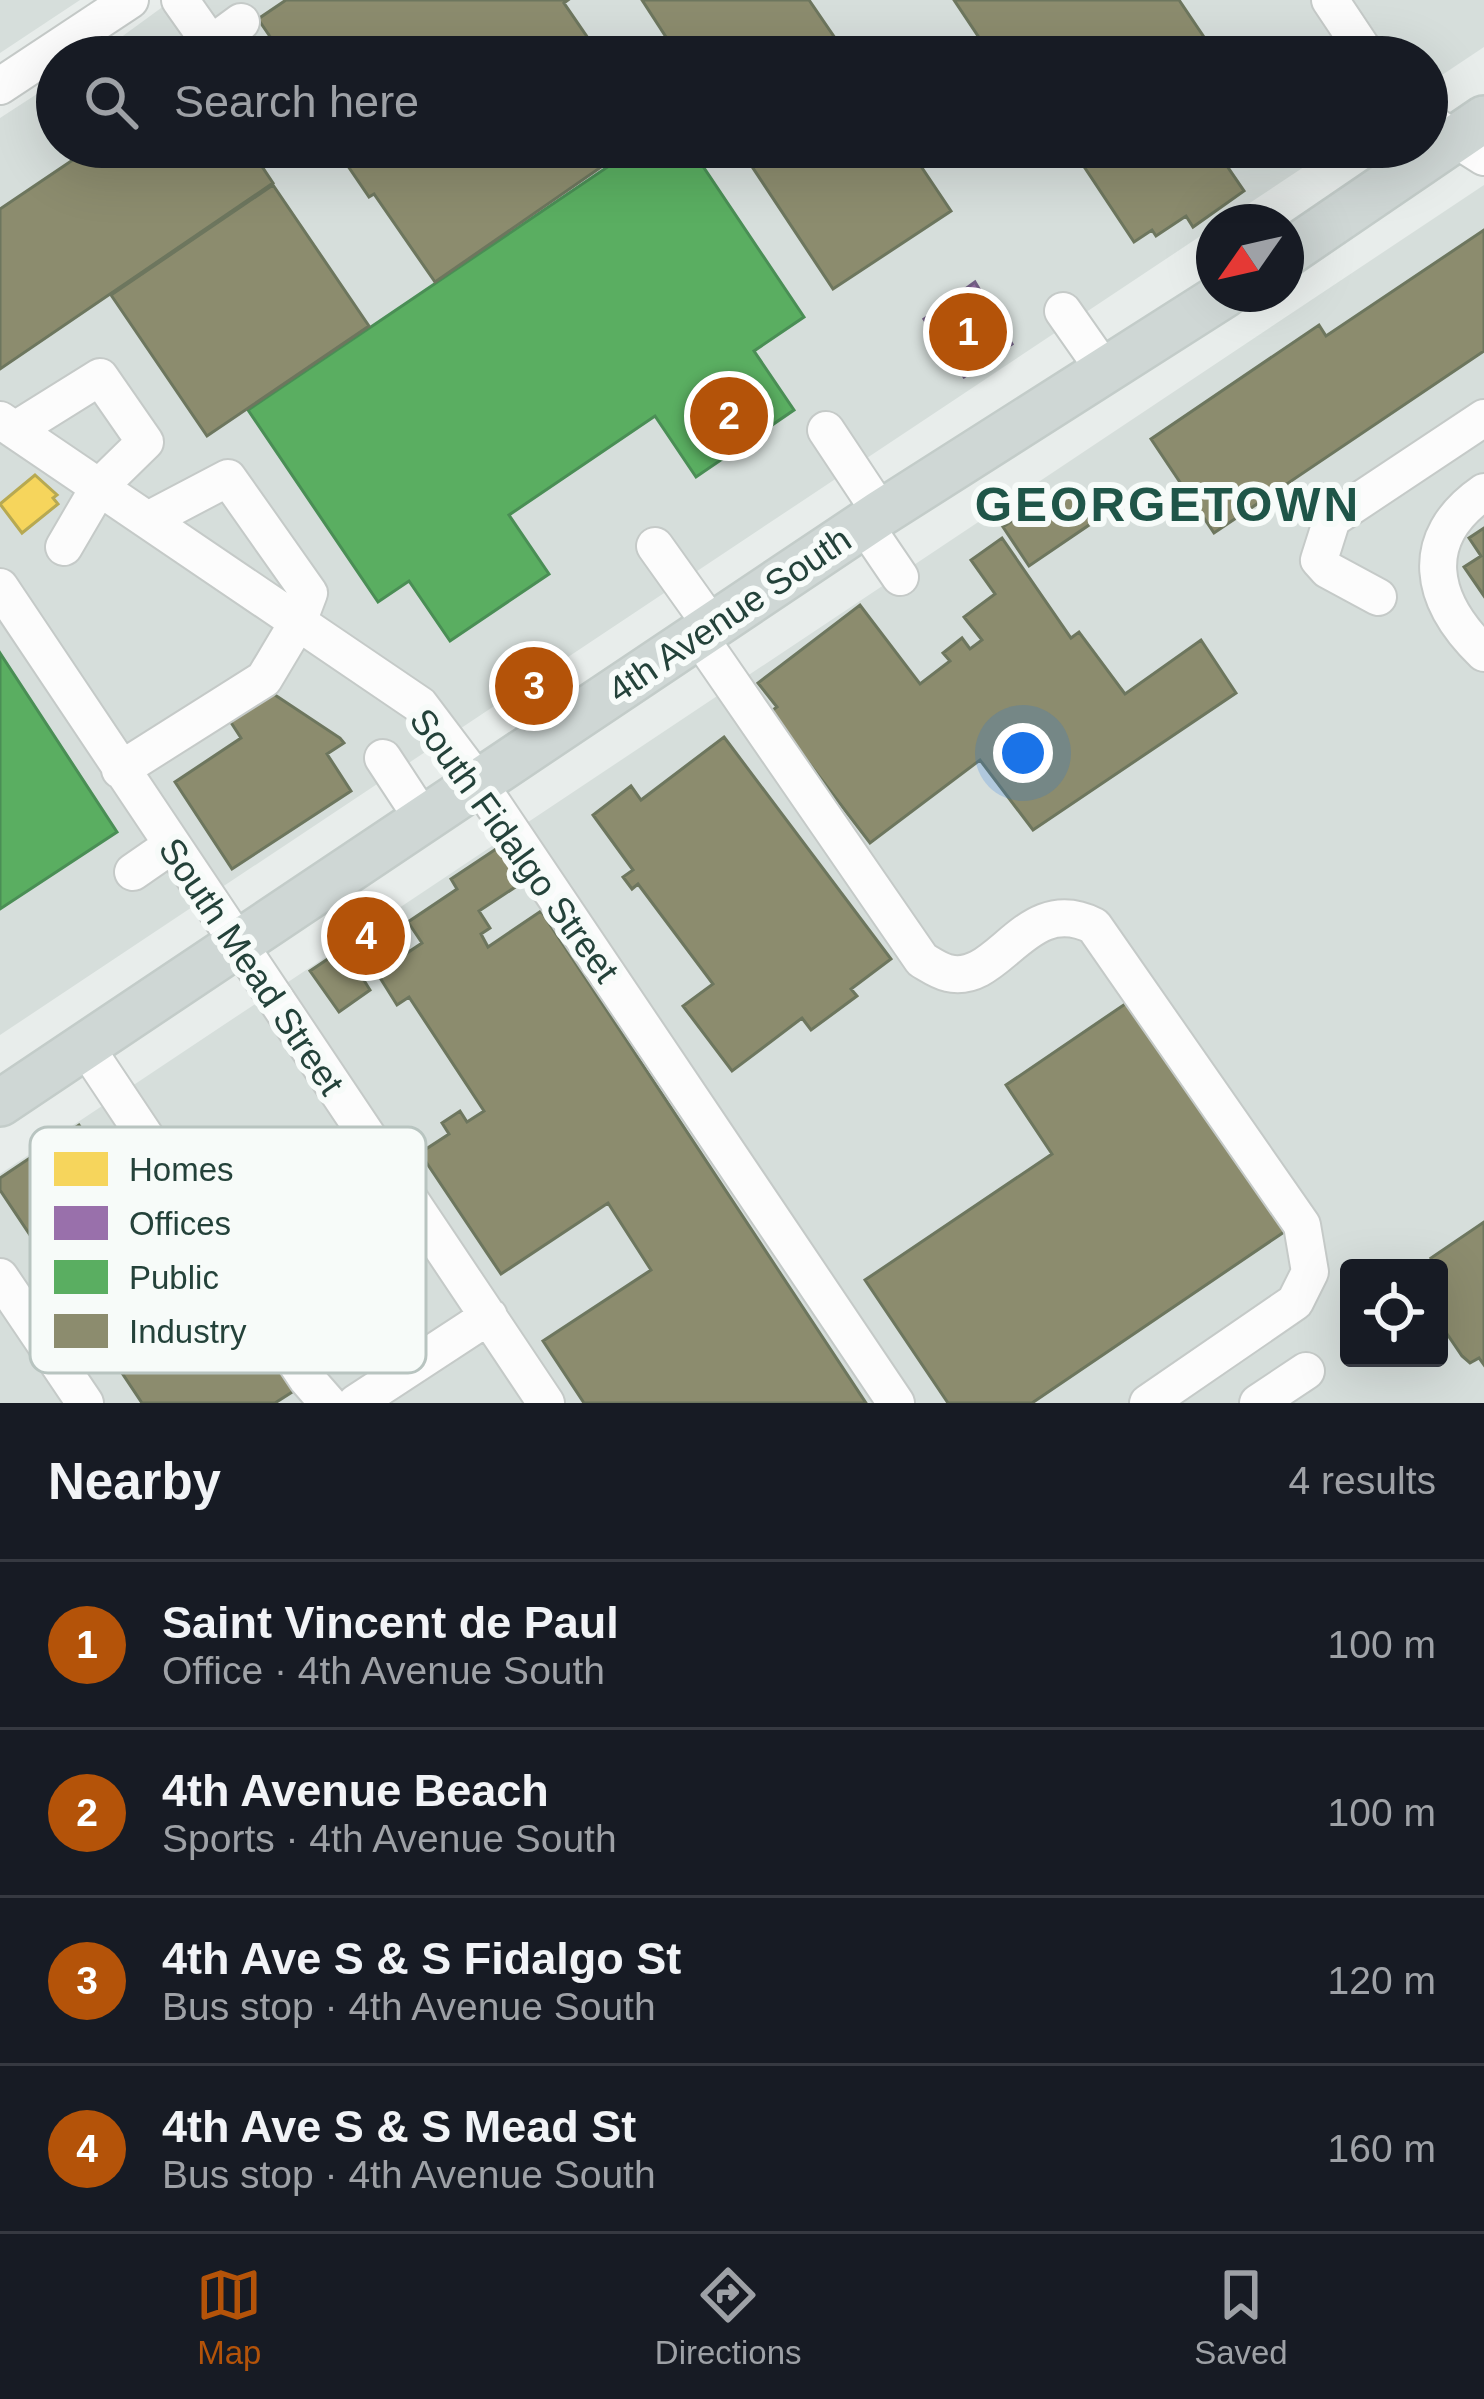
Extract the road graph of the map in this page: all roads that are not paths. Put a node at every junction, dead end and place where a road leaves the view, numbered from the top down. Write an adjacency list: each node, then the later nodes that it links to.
1 (180, 0): 6 (street)
2 (1330, 0): 8 (street)
3 (122, 2): 5 (street)
4 (241, 22): 7 (street)
5 (97, 36)
6 (205, 36)
7 (222, 36)
8 (1354, 36)
9 (36, 70): 10 (street)
10 (0, 86)
11 (1412, 168): 12 (main road)
12 (1304, 242)
13 (1063, 311): 15 (street)
14 (1197, 312): 15 (main road, 4th Avenue South)
15 (1105, 371): 22 (main road, 4th Avenue South)
16 (1484, 418): 19 (street)
17 (8, 425): 20 (street, South Fidalgo Street); 20 (street)
18 (826, 430): 22 (street)
19 (1441, 447): 21 (street); 28 (street)
20 (99, 487): 23 (street, South Fidalgo Street); 25 (street)
21 (1473, 500): 31 (street)
22 (873, 518): 26 (street); 30 (main road, 4th Avenue South)
23 (148, 520): 29 (street, South Fidalgo Street); 29 (street)
24 (655, 546): 30 (street)
25 (64, 547)
26 (900, 577)
27 (0, 587): 35 (street, South Mead Street)
28 (1378, 597)
29 (298, 622): 33 (street, South Fidalgo Street); 35 (street)
30 (705, 631): 36 (main road, 4th Avenue South); 59 (street)
31 (1484, 653)
32 (451, 684): 33 (street)
33 (420, 705): 36 (street, South Fidalgo Street)
34 (382, 758): 37 (street)
35 (120, 770): 38 (street, South Mead Street)
36 (478, 782): 37 (main road, 4th Avenue South); 58 (street, South Fidalgo Street)
37 (423, 819): 40 (main road, 4th Avenue South)
38 (172, 845): 39 (street); 40 (street, South Mead Street)
39 (133, 872)
40 (237, 944): 41 (main road, 4th Avenue South); 44 (street, South Mead Street)
41 (86, 1046): 42 (main road, 4th Avenue South); 43 (street)
42 (0, 1103)
43 (140, 1127)
44 (367, 1127)
45 (426, 1210): 47 (street, South Mead Street)
46 (0, 1277): 48 (street)
47 (503, 1319): 49 (street); 54 (street, South Mead Street)
48 (30, 1321)
49 (426, 1363)
50 (1306, 1371): 60 (street)
51 (65, 1373): 55 (street)
52 (303, 1373): 56 (street)
53 (408, 1373): 57 (street)
54 (530, 1393)
55 (85, 1403)
56 (328, 1403)
57 (356, 1403)
58 (896, 1403)
59 (1148, 1403)
60 (1258, 1403)

